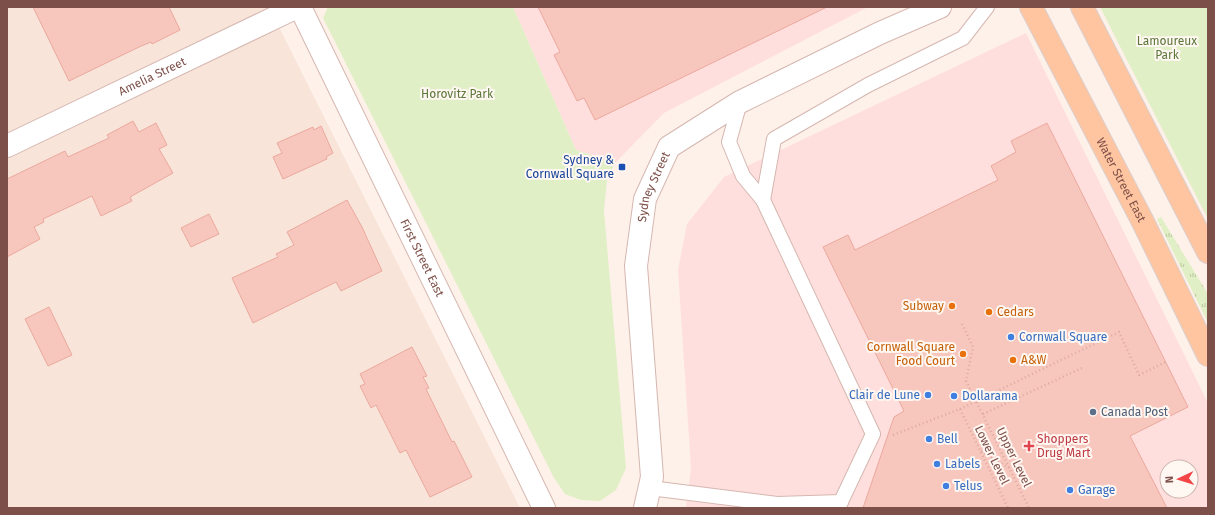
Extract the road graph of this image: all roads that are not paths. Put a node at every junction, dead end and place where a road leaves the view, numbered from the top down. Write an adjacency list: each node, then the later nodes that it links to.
1 (297, 7): 8 (street, Amelia Street)
2 (300, 7): 14 (street, First Street East)
3 (940, 7): 7 (street, Sydney Street)
4 (987, 7): 9 (lane)
5 (1031, 7): 11 (main road, Water Street East)
6 (1082, 7): 10 (main road)
7 (740, 102): 9 (lane); 12 (street, Sydney Street)
8 (7, 146)
9 (763, 200): 13 (lane)
10 (1208, 252)
11 (1208, 355)
12 (647, 498): 13 (lane)
13 (839, 505)
14 (544, 508)

